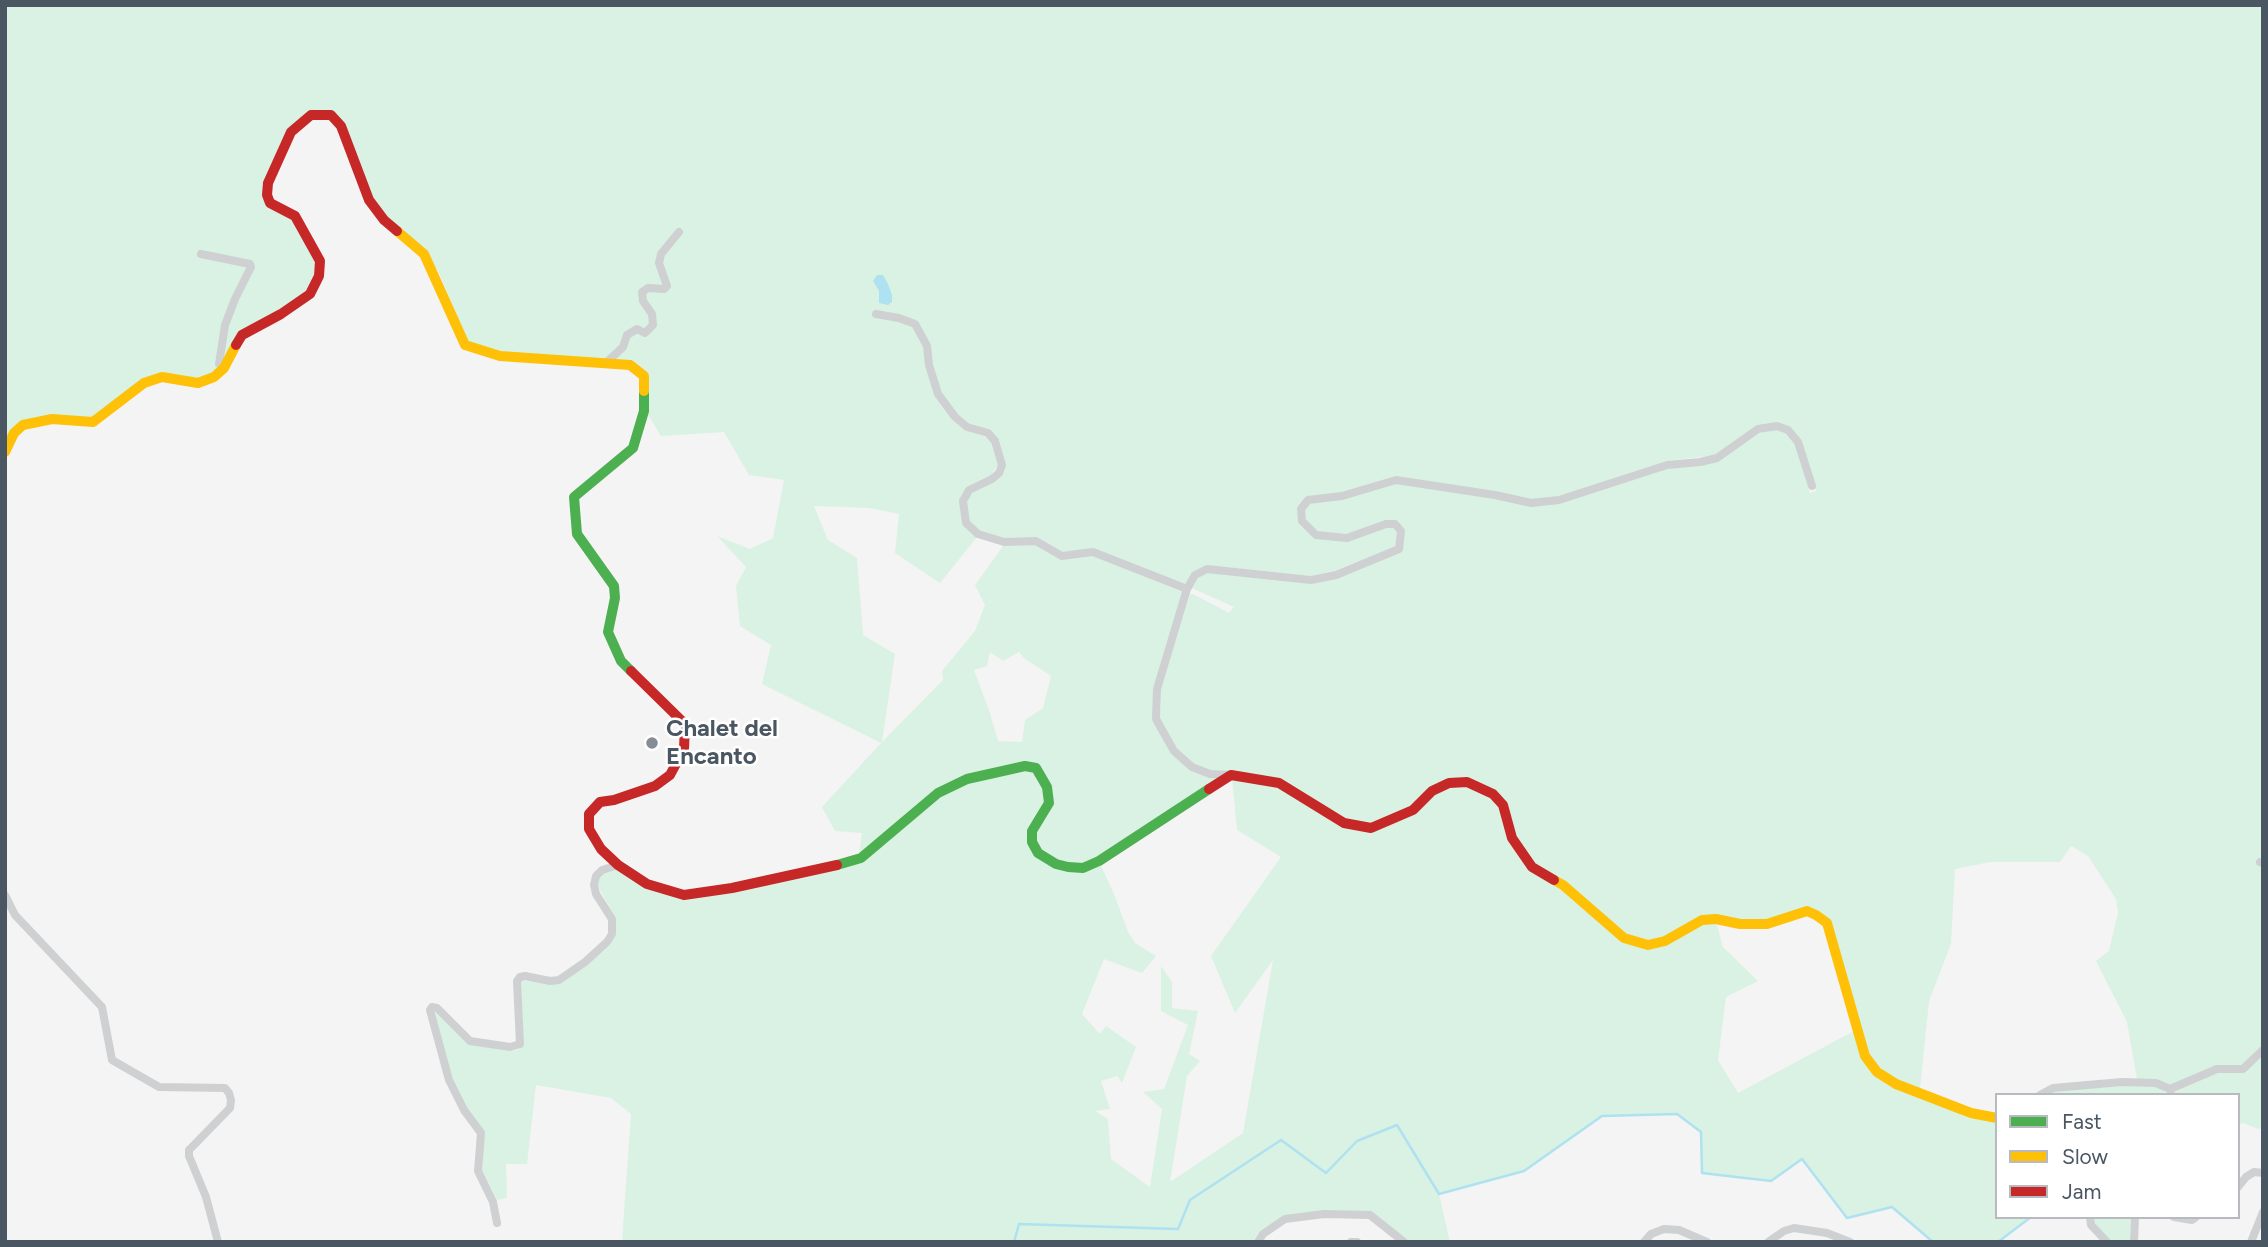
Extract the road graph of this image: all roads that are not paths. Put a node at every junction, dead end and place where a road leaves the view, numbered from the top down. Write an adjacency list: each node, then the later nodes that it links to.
1 (679, 232): 4 (street)
2 (201, 254): 5 (street)
3 (876, 314): 8 (street)
4 (607, 362): 5 (street); 10 (street)
5 (224, 368): 6 (street)
6 (5, 452)
7 (1812, 486): 8 (street)
8 (1187, 589): 9 (street)
9 (1231, 775): 10 (street); 15 (street)
10 (618, 865): 21 (street)
11 (5, 894): 22 (street)
12 (2263, 1050): 13 (street)
13 (2171, 1092): 14 (street)
14 (2044, 1093)
15 (1995, 1118)
16 (2263, 1172): 17 (street)
17 (2240, 1184)
18 (2263, 1212): 33 (street)
19 (2090, 1219): 31 (street)
20 (2135, 1219): 32 (street)
21 (497, 1223)
22 (218, 1242)
23 (1258, 1242): 26 (street)
24 (1351, 1242): 25 (street)
25 (1357, 1242)
26 (1404, 1242)
27 (1644, 1242): 28 (street)
28 (1707, 1242)
29 (1768, 1242): 30 (street)
30 (1850, 1242)
31 (2107, 1242)
32 (2134, 1242)
33 (2252, 1242)

